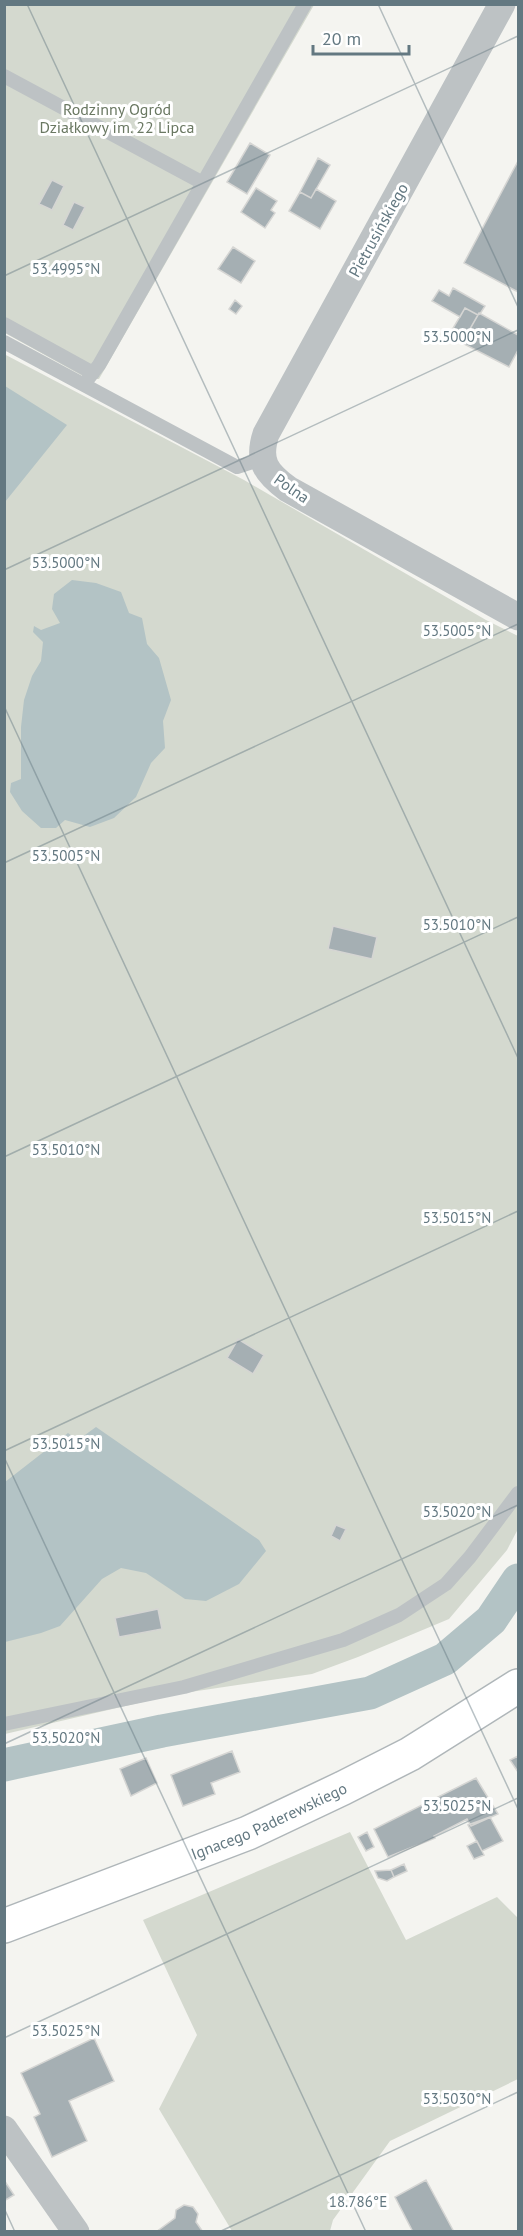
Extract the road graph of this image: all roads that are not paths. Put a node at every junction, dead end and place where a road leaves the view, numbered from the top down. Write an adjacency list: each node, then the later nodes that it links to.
1 (305, 4): 4 (lane)
2 (502, 4): 8 (street, Pietrusińskiego)
3 (4, 76): 4 (lane)
4 (203, 183): 7 (lane)
5 (4, 324): 7 (lane)
6 (4, 342): 7 (lane, Polna)
7 (89, 379): 8 (lane, Polna)
8 (262, 459): 9 (street, Polna)
9 (519, 617)
10 (519, 1493): 12 (lane)
11 (519, 1686): 13 (main road, Ignacego Paderewskiego)
12 (4, 1724)
13 (4, 1926)
14 (4, 2129): 15 (street)
15 (76, 2232)

